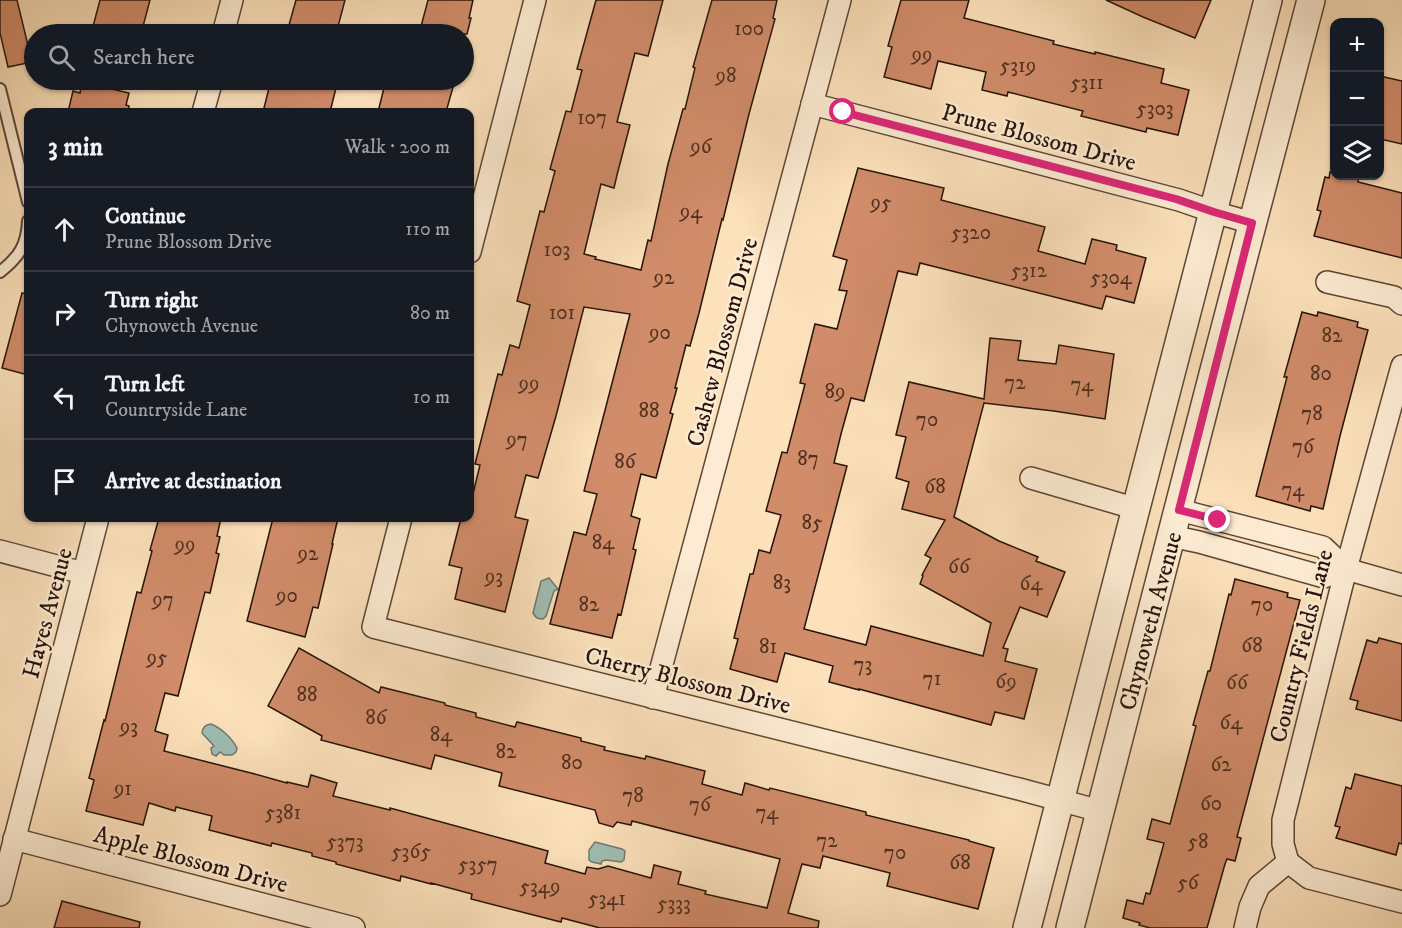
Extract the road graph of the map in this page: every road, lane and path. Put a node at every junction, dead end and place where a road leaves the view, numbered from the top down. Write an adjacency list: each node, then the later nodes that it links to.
1 (232, 0): 6 (street)
2 (535, 0): 14 (street)
3 (840, 0): 9 (street, Cashew Blossom Drive)
4 (1268, 0): 12 (street, Chynoweth Avenue)
5 (1311, 0): 13 (street, Chynoweth Avenue)
6 (226, 24)
7 (0, 88): 11 (lane)
8 (209, 90): 10 (street)
9 (812, 104): 12 (street, Prune Blossom Drive); 30 (street, Cashew Blossom Drive)
10 (204, 108)
11 (24, 186)
12 (1214, 212): 13 (street, Prune Blossom Drive); 21 (street, Chynoweth Avenue)
13 (1252, 223): 22 (street, Chynoweth Avenue)
14 (474, 236)
15 (24, 252): 16 (lane)
16 (0, 272)
17 (1327, 282): 18 (street)
18 (1402, 304)
19 (1402, 366): 27 (street, Country Fields Lane)
20 (1031, 478): 21 (street)
21 (1137, 508): 31 (street, Chynoweth Avenue)
22 (1179, 510): 25 (street, Chynoweth Avenue); 27 (street)
23 (97, 522): 28 (street, Hayes Avenue)
24 (400, 522): 30 (street, Cherry Blossom Drive)
25 (1171, 536): 27 (street); 32 (street, Chynoweth Avenue)
26 (0, 551): 28 (street)
27 (1346, 569): 29 (street); 34 (street, Country Fields Lane)
28 (83, 573): 33 (street, Hayes Avenue)
29 (1402, 585)
30 (653, 698): 31 (street, Cherry Blossom Drive)
31 (1061, 800): 32 (street, Cherry Blossom Drive); 39 (street, Chynoweth Avenue)
32 (1100, 811): 40 (street, Chynoweth Avenue)
33 (14, 839): 35 (street, Hayes Avenue); 37 (street, Apple Blossom Drive)
34 (1288, 862): 36 (street); 41 (street)
35 (0, 895)
36 (1402, 902)
37 (290, 920): 38 (street, Apple Blossom Drive)
38 (354, 928)
39 (1027, 928)
40 (1070, 928)
41 (1245, 928)

